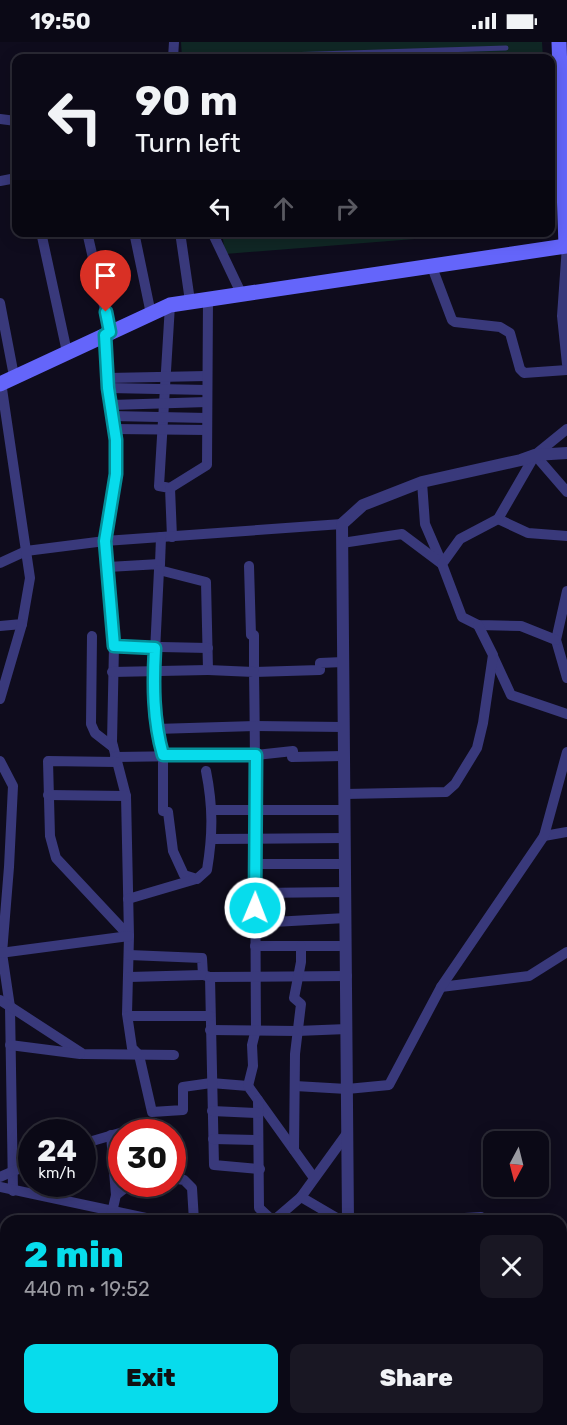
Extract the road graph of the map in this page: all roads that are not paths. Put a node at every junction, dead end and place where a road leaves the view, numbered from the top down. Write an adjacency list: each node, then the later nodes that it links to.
1 (559, 42): 4 (main road)
2 (506, 48): 3 (lane)
3 (316, 54)
4 (561, 164): 10 (main road)
5 (42, 237): 20 (street)
6 (88, 237): 19 (street)
7 (135, 237): 18 (street)
8 (181, 237): 14 (street)
9 (214, 237): 12 (street)
10 (567, 246): 11 (main road); 17 (street)
11 (432, 267): 12 (main road); 23 (street)
12 (241, 293): 13 (main road)
13 (208, 298): 14 (main road); 25 (street)
14 (190, 301): 16 (main road)
15 (0, 303): 26 (street)
16 (170, 305): 18 (main road); 24 (street)
17 (565, 306): 21 (street)
18 (151, 314): 19 (main road)
19 (107, 334): 20 (main road); 27 (street)
20 (67, 352): 26 (main road)
21 (567, 356): 22 (street)
22 (567, 364)
23 (567, 370)
24 (166, 376): 25 (street); 27 (street); 28 (street)
25 (207, 376): 29 (street)
26 (5, 381): 50 (street)
27 (108, 383): 28 (street); 32 (street)
28 (165, 390): 29 (street); 31 (street)
29 (207, 390): 30 (street)
30 (207, 402): 31 (street); 34 (street)
31 (164, 403): 32 (street); 33 (street)
32 (111, 411): 33 (street); 35 (street)
33 (163, 417): 34 (street); 37 (street)
34 (207, 418): 38 (street)
35 (114, 429): 37 (street); 48 (street)
36 (567, 429): 40 (street)
37 (163, 430): 38 (street); 42 (street)
38 (207, 430): 42 (street)
39 (567, 453): 40 (street)
40 (535, 455): 41 (street); 43 (street); 44 (street)
41 (422, 482): 45 (street); 52 (street)
42 (170, 488): 47 (street)
43 (567, 492)
44 (498, 519): 46 (street); 52 (street)
45 (342, 524): 47 (street); 49 (street)
46 (567, 536)
47 (167, 537): 48 (street); 55 (street)
48 (105, 541): 50 (street); 54 (street)
49 (342, 543): 52 (street); 66 (street)
50 (26, 551): 51 (street); 57 (street)
51 (0, 563)
52 (442, 564): 58 (street)
53 (249, 566): 70 (street)
54 (108, 567): 55 (street); 62 (street)
55 (160, 567): 63 (street); 64 (street)
56 (567, 591): 61 (street)
57 (22, 624): 59 (street); 72 (street)
58 (478, 625): 61 (street); 65 (street)
59 (0, 626)
60 (92, 636): 78 (street)
61 (556, 640): 71 (street)
62 (114, 646): 63 (street); 68 (street)
63 (155, 648): 64 (street); 69 (street)
64 (208, 648): 67 (street)
65 (493, 655): 73 (street); 85 (street)
66 (343, 662): 70 (street); 75 (street)
67 (208, 670): 69 (street); 70 (street)
68 (112, 672): 69 (street); 78 (street)
69 (154, 672): 76 (street)
70 (254, 672): 74 (street)
71 (567, 678)
72 (0, 699)
73 (567, 714)
74 (255, 726): 75 (street); 76 (street); 80 (street)
75 (344, 727): 81 (street)
76 (156, 729): 79 (street)
77 (567, 753): 84 (street)
78 (114, 755): 79 (street); 86 (street); 87 (street)
79 (163, 755): 80 (street); 98 (street)
80 (256, 755): 81 (street); 88 (street)
81 (344, 756): 85 (street)
82 (0, 761): 109 (street)
83 (206, 771): 89 (street)
84 (564, 775): 92 (street)
85 (345, 794): 90 (street)
86 (48, 795): 87 (street); 104 (street)
87 (126, 796): 101 (street)
88 (257, 809): 89 (street); 90 (street); 95 (street)
89 (212, 810): 94 (street)
90 (345, 810): 93 (street)
91 (567, 832): 92 (street)
92 (544, 836): 116 (street)
93 (345, 838): 95 (street); 97 (street)
94 (212, 839): 95 (street); 98 (street)
95 (256, 839): 96 (street)
96 (256, 864): 97 (street); 99 (street)
97 (345, 864): 100 (street)
98 (197, 879): 101 (street)
99 (256, 892): 100 (street); 103 (street)
100 (346, 892): 102 (street)
101 (128, 899): 104 (street)
102 (346, 918): 103 (street); 107 (street)
103 (255, 922): 105 (street)
104 (129, 936): 109 (street); 110 (street)
105 (255, 946): 106 (street); 111 (street)
106 (302, 946): 107 (street); 112 (street)
107 (346, 946): 114 (street)
108 (567, 952): 116 (street)
109 (1, 954): 118 (street)
110 (129, 956): 113 (street); 115 (street)
111 (256, 975): 112 (street); 113 (street); 121 (street)
112 (298, 975): 114 (street); 124 (street)
113 (206, 976): 115 (street); 120 (street)
114 (346, 976): 122 (street)
115 (129, 977): 119 (street)
116 (441, 987): 132 (street)
117 (0, 1000): 118 (street)
118 (10, 1007): 125 (street); 126 (street)
119 (128, 1016): 120 (street); 127 (street)
120 (210, 1016): 123 (street)
121 (256, 1029): 123 (street); 124 (street); 130 (street)
122 (347, 1029): 124 (street); 132 (street)
123 (210, 1030): 129 (street)
124 (297, 1031): 131 (street)
125 (10, 1045): 126 (street); 144 (street)
126 (83, 1054): 127 (street)
127 (139, 1055): 128 (street); 136 (street)
128 (174, 1055)
129 (210, 1083): 130 (street); 134 (street); 137 (street)
130 (248, 1086): 133 (street)
131 (296, 1086): 132 (street); 141 (street)
132 (347, 1089): 138 (street)
133 (258, 1100): 135 (street); 141 (street)
134 (212, 1111): 135 (street); 139 (street)
135 (258, 1113): 140 (street)
136 (153, 1119)
137 (161, 1119)
138 (348, 1132): 146 (street); 158 (street)
139 (213, 1139): 140 (street); 143 (street)
140 (258, 1140): 143 (street)
141 (294, 1150): 146 (street)
142 (18, 1168): 144 (street)
143 (260, 1169): 155 (street)
144 (12, 1170): 145 (street); 149 (street)
145 (0, 1178)
146 (314, 1178): 151 (street)
147 (186, 1182): 154 (street)
148 (0, 1187): 149 (street)
149 (13, 1191): 152 (street)
150 (116, 1197): 153 (street)
151 (301, 1197): 156 (street); 157 (street)
152 (107, 1215)
153 (111, 1215)
154 (194, 1215)
155 (267, 1215)
156 (280, 1215)
157 (332, 1215)
158 (348, 1215)

